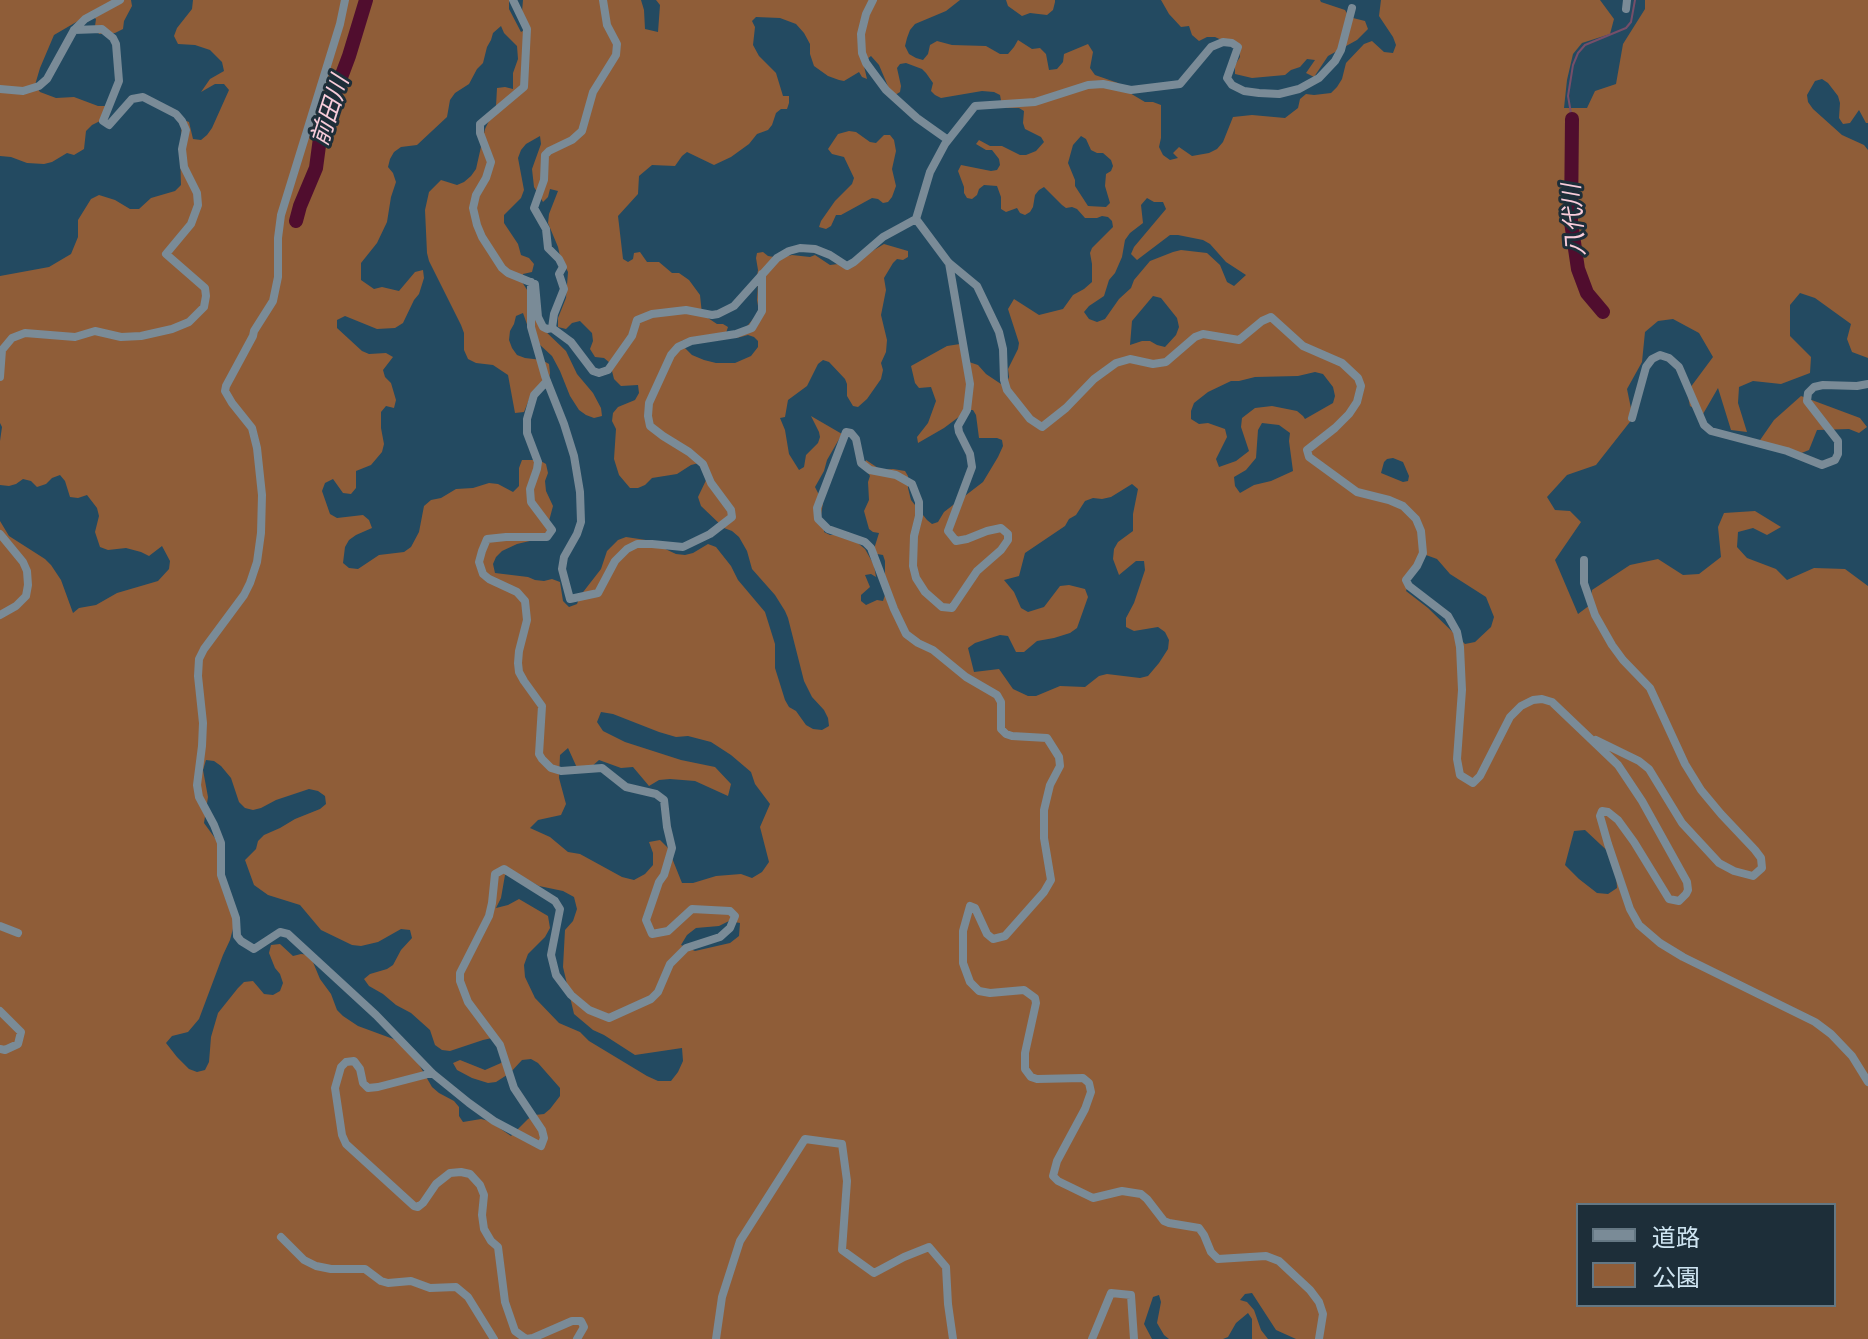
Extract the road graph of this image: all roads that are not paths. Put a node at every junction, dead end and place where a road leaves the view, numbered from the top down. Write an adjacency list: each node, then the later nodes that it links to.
1 (120, 0): 7 (street)
2 (345, 0): 27 (street)
3 (513, 0): 13 (street)
4 (603, 0): 14 (street)
5 (873, 0): 9 (street)
6 (1352, 8): 9 (street)
7 (74, 30): 8 (street); 15 (street)
8 (0, 89)
9 (948, 140): 10 (street)
10 (916, 219): 11 (street); 12 (street)
11 (948, 262): 22 (street); 36 (street)
12 (762, 274): 14 (street); 16 (street)
13 (531, 282): 14 (street); 16 (street)
14 (552, 328)
15 (0, 377)
16 (547, 381): 27 (street)
17 (1868, 384): 18 (street)
18 (1632, 418)
19 (0, 534): 21 (street)
20 (1584, 560): 22 (street)
21 (0, 615)
22 (1591, 738): 28 (street)
23 (0, 926): 24 (street)
24 (18, 933)
25 (0, 1011): 26 (street)
26 (0, 1049)
27 (432, 1073): 31 (street)
28 (1868, 1082)
29 (281, 1237): 30 (street)
30 (494, 1339)
31 (577, 1339)
32 (716, 1339): 33 (street)
33 (953, 1339)
34 (1092, 1339): 35 (street)
35 (1134, 1339)
36 (1319, 1339)

